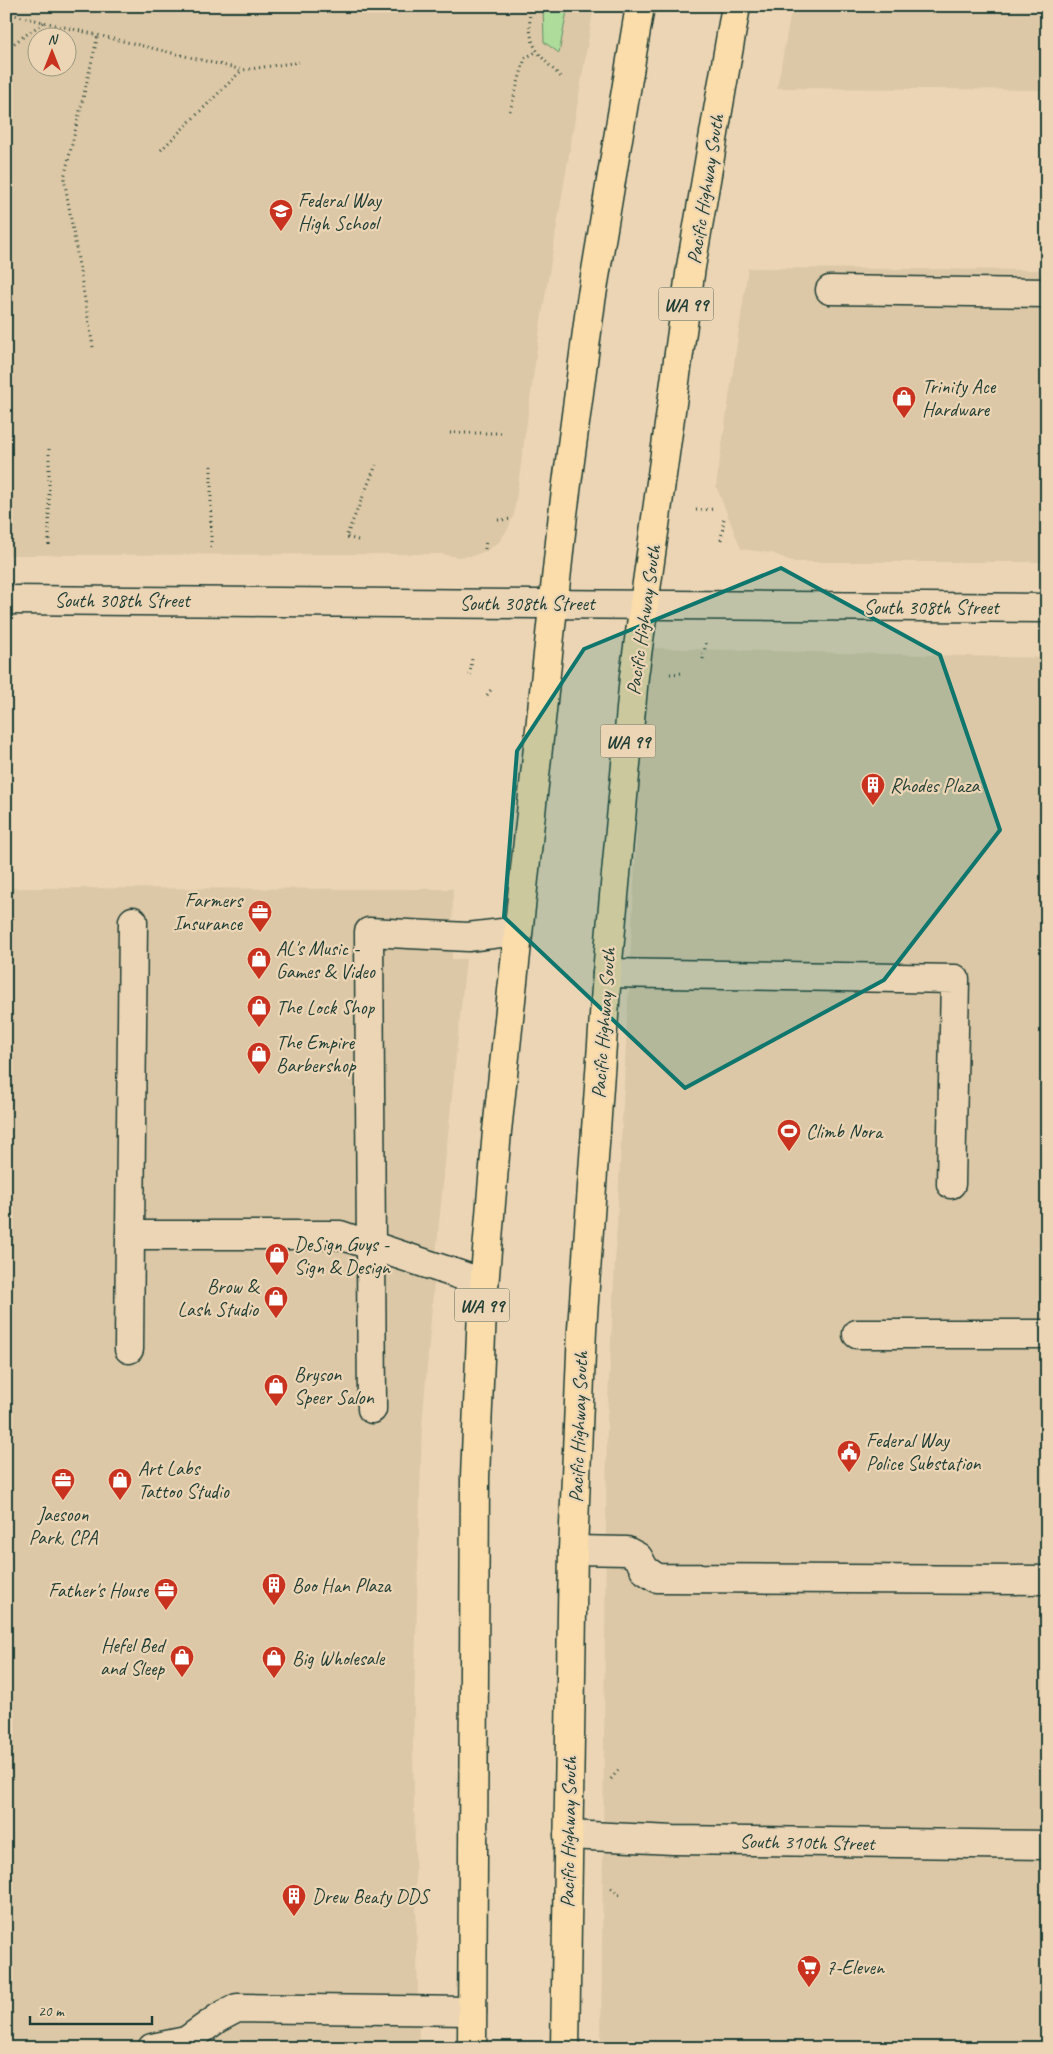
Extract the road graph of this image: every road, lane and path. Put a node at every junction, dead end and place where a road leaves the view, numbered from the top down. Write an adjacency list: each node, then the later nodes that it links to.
1 (530, 6): 8 (path)
2 (640, 6): 34 (main road, WA 99)
3 (736, 6): 35 (main road, Pacific Highway South / WA 99)
4 (6, 13): 5 (path)
5 (44, 22): 6 (path); 7 (path)
6 (98, 35): 10 (path); 16 (path)
7 (6, 49)
8 (536, 52): 11 (path); 12 (path)
9 (299, 62): 10 (path)
10 (242, 70): 13 (path)
11 (561, 77)
12 (510, 111)
13 (161, 150)
14 (830, 290): 15 (street)
15 (1047, 293)
16 (93, 347)
17 (450, 433): 18 (path)
18 (506, 433)
19 (49, 449): 31 (path)
20 (211, 464): 30 (path)
21 (376, 465): 27 (path)
22 (715, 509): 23 (path)
23 (696, 510)
24 (512, 519): 26 (path)
25 (724, 519): 29 (path)
26 (498, 520)
27 (358, 540)
28 (486, 540): 32 (path)
29 (721, 540)
30 (210, 546)
31 (49, 547)
32 (485, 549)
33 (6, 600): 34 (street, South 308th Street)
34 (552, 603): 35 (street, South 308th Street); 46 (main road, WA 99)
35 (645, 604): 36 (street, South 308th Street); 47 (main road, Pacific Highway South / WA 99)
36 (1047, 608)
37 (706, 641): 39 (path)
38 (472, 658): 42 (path)
39 (703, 659)
40 (684, 673): 41 (path)
41 (670, 674)
42 (470, 675)
43 (493, 687): 44 (path)
44 (487, 695)
45 (133, 921): 49 (street)
46 (518, 931): 50 (street); 51 (main road, WA 99)
47 (607, 973): 48 (street); 56 (main road, Pacific Highway South / WA 99)
48 (951, 1184)
49 (130, 1235): 50 (street); 54 (street)
50 (372, 1245): 51 (street); 55 (street)
51 (484, 1283): 64 (main road, WA 99)
52 (857, 1334): 53 (street)
53 (1047, 1334)
54 (129, 1349)
55 (372, 1410)
56 (573, 1550): 57 (street); 60 (main road, Pacific Highway South / WA 99)
57 (1047, 1580)
58 (620, 1768): 59 (path)
59 (611, 1779)
60 (568, 1835): 61 (street, South 310th Street); 67 (main road, Pacific Highway South / WA 99)
61 (1047, 1845)
62 (611, 1888): 63 (path)
63 (622, 1897)
64 (472, 2011): 65 (street); 66 (main road, WA 99)
65 (152, 2048)
66 (472, 2048)
67 (565, 2048)

